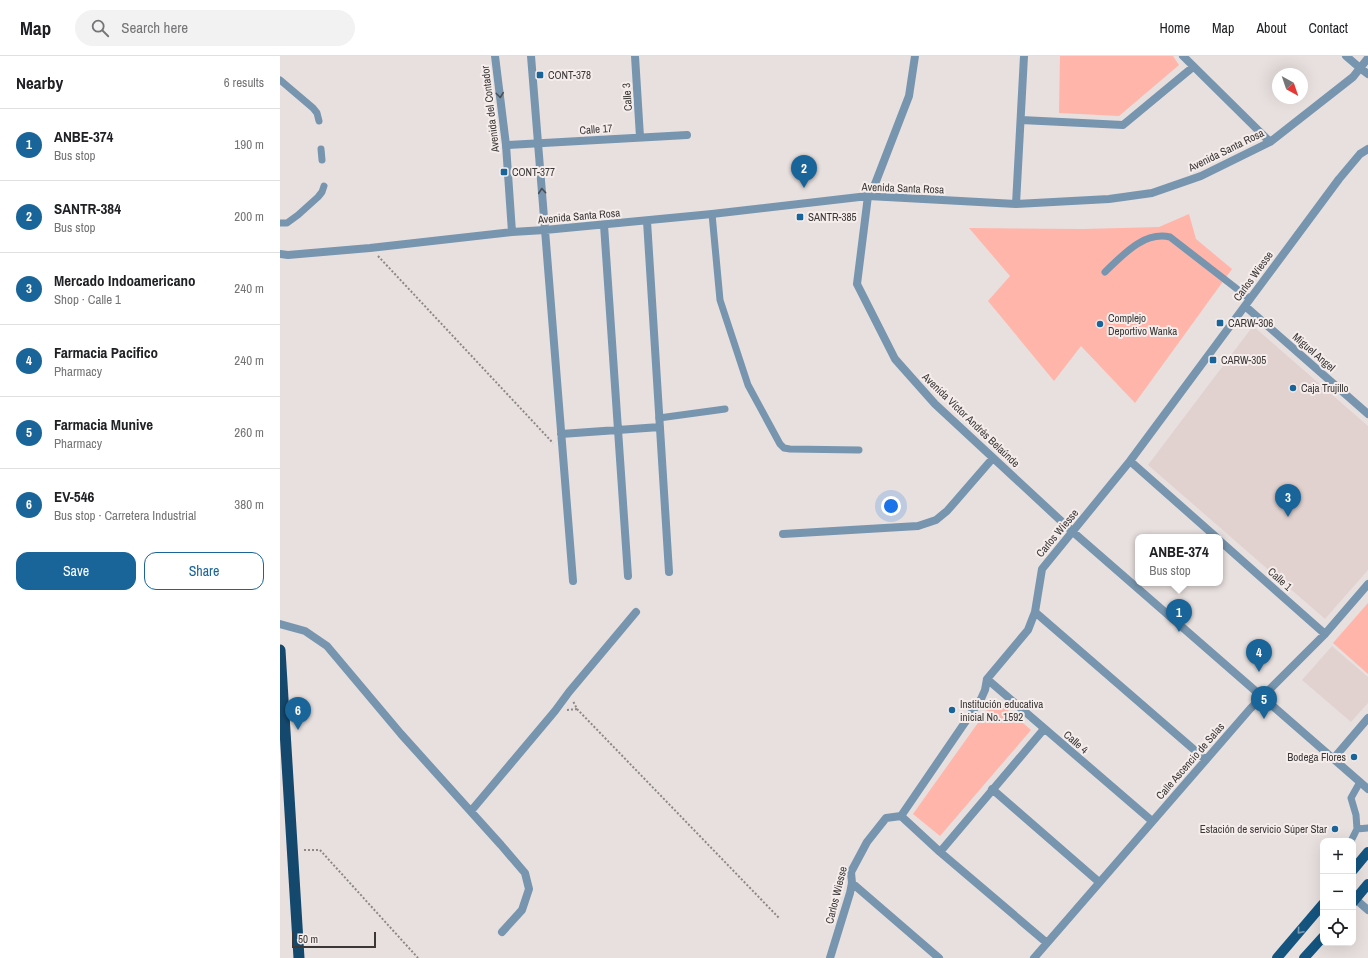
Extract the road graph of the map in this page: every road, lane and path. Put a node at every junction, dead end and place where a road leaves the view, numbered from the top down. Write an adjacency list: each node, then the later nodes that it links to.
1 (495, 56): 19 (street, Avenida del Contador, one-way to 19)
2 (531, 56): 18 (street)
3 (635, 56): 16 (street, Calle 3)
4 (915, 56): 24 (street)
5 (1024, 56): 13 (street)
6 (1183, 56): 9 (street)
7 (1346, 56): 10 (street)
8 (1368, 58): 10 (street, Avenida Santa Rosa)
9 (1193, 67): 13 (street); 17 (street)
10 (1360, 68): 11 (street); 17 (street, Avenida Santa Rosa)
11 (1368, 74)
12 (280, 80): 14 (lane)
13 (1021, 120): 25 (street)
14 (319, 121)
15 (687, 135): 16 (street, Calle 17)
16 (640, 137): 18 (street, Calle 17)
17 (1270, 142): 25 (street, Avenida Santa Rosa)
18 (538, 144): 19 (street, Calle 17); 30 (street, one-way to 18)
19 (506, 145): 31 (street, Avenida del Contador)
20 (321, 149): 22 (lane)
21 (1368, 149): 35 (street, Carlos Wiesse)
22 (322, 160)
23 (324, 186): 28 (lane)
24 (868, 196): 25 (street, Avenida Santa Rosa); 26 (street, Avenida Santa Rosa); 45 (street, Avenida Víctor Andrés Belaúnde)
25 (1016, 204)
26 (712, 214): 27 (street, Avenida Santa Rosa); 43 (lane)
27 (647, 221): 29 (street, Avenida Santa Rosa); 39 (street)
28 (280, 223)
29 (604, 225): 30 (street, Avenida Santa Rosa); 41 (street)
30 (545, 230): 31 (street, Avenida Santa Rosa); 42 (street)
31 (512, 232): 32 (street, Avenida Santa Rosa)
32 (370, 248): 33 (street, Avenida Santa Rosa); 44 (path)
33 (280, 254)
34 (1105, 272): 35 (lane)
35 (1250, 298): 36 (street, Carlos Wiesse)
36 (1245, 306): 38 (street, Miguel Angel); 46 (street, Carlos Wiesse)
37 (725, 409): 39 (lane)
38 (1368, 414)
39 (659, 418): 40 (street)
40 (660, 428): 41 (street); 51 (street)
41 (618, 430): 42 (street); 52 (street)
42 (561, 434): 44 (street)
43 (859, 450)
44 (563, 454): 53 (street)
45 (993, 458): 47 (street, Avenida Víctor Andrés Belaúnde); 48 (street)
46 (1130, 461): 47 (street, Carlos Wiesse); 49 (street)
47 (1073, 532): 55 (street, Avenida Víctor Andrés Belaúnde); 58 (street, Carlos Wiesse)
48 (784, 534)
49 (1213, 534)
50 (1223, 544): 60 (street, Calle 1)
51 (669, 572)
52 (628, 576)
53 (573, 581)
54 (1368, 584): 60 (street, Calle Ascencio de Salas)
55 (1135, 586)
56 (1135, 586): 63 (street, Avenida Víctor Andrés Belaúnde)
57 (636, 612): 72 (street)
58 (1035, 612): 62 (street, Carlos Wiesse); 68 (street)
59 (280, 624): 72 (street)
60 (1325, 634): 63 (street, Calle Ascencio de Salas)
61 (280, 650): 78 (highway)
62 (987, 679): 66 (street, Calle 4); 73 (street, Carlos Wiesse)
63 (1262, 696): 67 (street, Avenida Víctor Andrés Belaúnde); 68 (street, Calle Ascencio de Salas)
64 (577, 709): 89 (path)
65 (1368, 718): 67 (street)
66 (1044, 729): 71 (street); 74 (street, Calle 4)
67 (1334, 758): 69 (street, Avenida Víctor Andrés Belaúnde)
68 (1206, 760): 74 (street, Calle Ascencio de Salas)
69 (1360, 782): 70 (street, Avenida Víctor Andrés Belaúnde); 76 (lane)
70 (1368, 789)
71 (992, 790): 79 (street); 82 (street)
72 (471, 811): 90 (street)
73 (901, 816): 79 (street); 83 (street, Carlos Wiesse)
74 (1152, 821): 82 (street, Calle Ascencio de Salas)
75 (1368, 828): 76 (lane)
76 (1357, 829): 77 (lane)
77 (1352, 838)
78 (292, 851): 93 (highway); 94 (path)
79 (940, 852): 92 (street)
80 (1368, 852): 81 (main road)
81 (1356, 866)
82 (1100, 882): 92 (street, Calle Ascencio de Salas)
83 (852, 883): 95 (street, Carlos Wiesse); 96 (street)
84 (1368, 884): 85 (main road)
85 (1356, 897)
86 (1356, 901): 88 (street)
87 (1320, 908): 98 (main road, one-way to 98)
88 (1368, 910)
89 (780, 919)
90 (502, 932)
91 (1320, 939): 99 (main road)
92 (1047, 943): 97 (street, Calle Ascencio de Salas)
93 (299, 958)
94 (418, 958)
95 (830, 958)
96 (939, 958)
97 (1034, 958)
98 (1277, 958)
99 (1304, 958)

